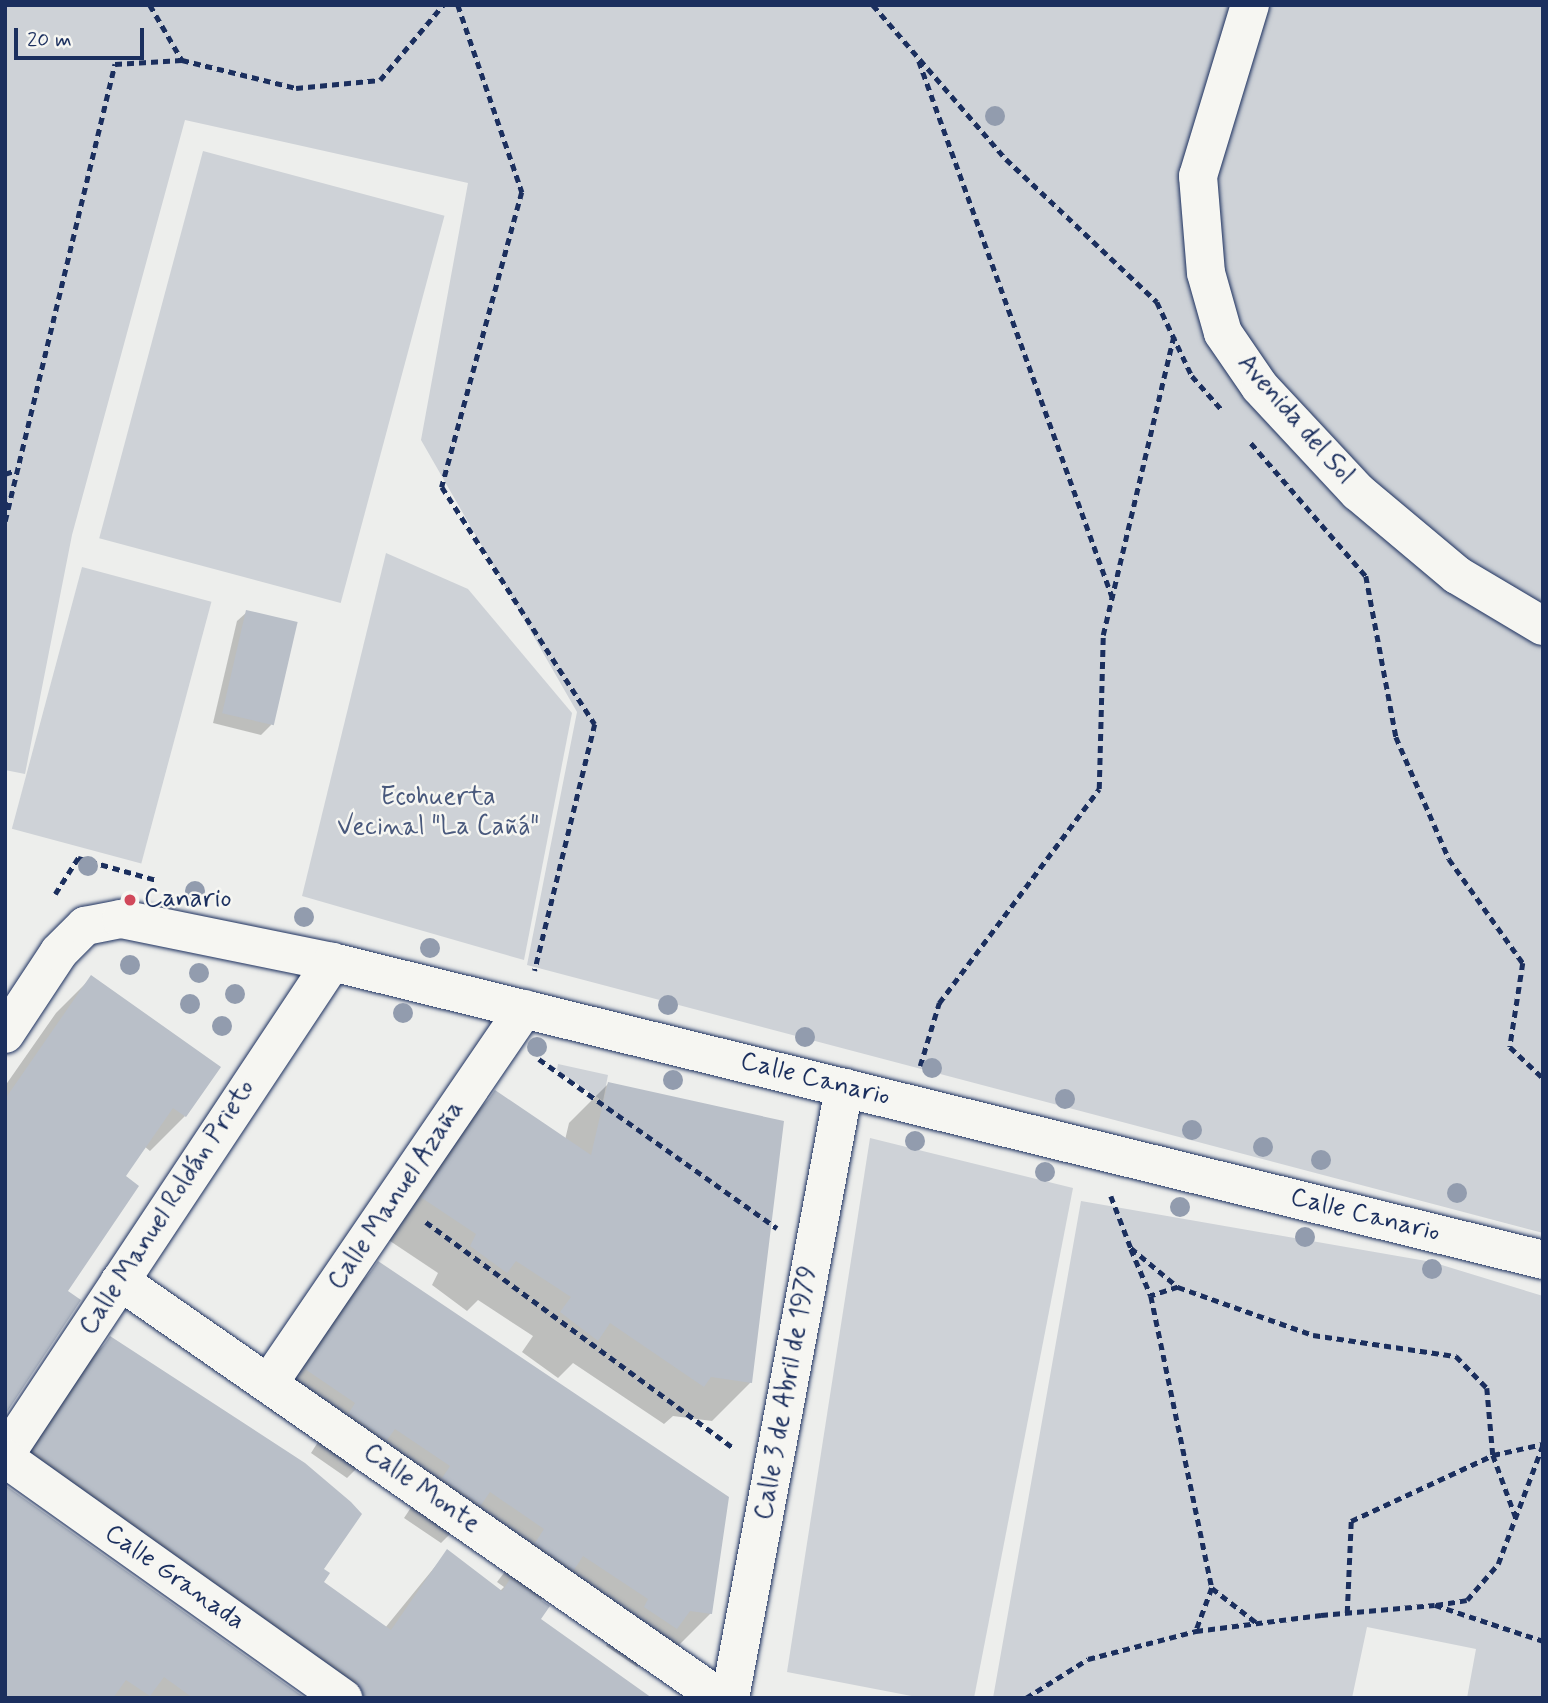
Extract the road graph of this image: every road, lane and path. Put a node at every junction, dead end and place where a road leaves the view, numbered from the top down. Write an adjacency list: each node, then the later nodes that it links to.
1 (150, 5): 7 (path)
2 (443, 5): 7 (path)
3 (458, 5): 17 (path)
4 (873, 5): 6 (path)
5 (1250, 5): 15 (street, Avenida del Sol)
6 (917, 57): 8 (path); 14 (path)
7 (182, 60): 11 (path)
8 (1174, 334): 9 (path); 14 (path)
9 (1226, 415)
10 (1243, 434): 19 (path)
11 (17, 470): 12 (path); 13 (path)
12 (5, 474)
13 (5, 521)
14 (1113, 600): 21 (path)
15 (1543, 625)
16 (331, 962): 17 (street, Calle Canario); 18 (street, Calle Canario); 27 (street, Calle Manuel Roldán Prieto)
17 (515, 1022): 20 (street, Calle Canario); 25 (path); 30 (street, Calle Manuel Azaña)
18 (5, 1034)
19 (1543, 1078)
20 (844, 1088): 21 (street, Calle Canario); 25 (street, Calle 3 de Abril de 1979)
21 (910, 1104): 22 (street, Calle Canario)
22 (1100, 1151): 24 (path); 26 (street, Calle Canario)
23 (456, 1243): 34 (path)
24 (1130, 1248): 28 (path); 29 (path)
25 (812, 1253): 34 (street, Calle 3 de Abril de 1979)
26 (1543, 1260)
27 (120, 1282): 30 (street, Calle Monte); 33 (street, Calle Manuel Roldán Prieto)
28 (1178, 1287): 29 (path); 32 (path)
29 (1152, 1296): 36 (path)
30 (269, 1383): 43 (street, Calle Monte)
31 (1542, 1446): 32 (path); 35 (path)
32 (1493, 1455): 35 (path); 38 (path)
33 (5, 1457): 42 (street, Calle Granada)
34 (774, 1477): 44 (street, Calle 3 de Abril de 1979)
35 (1516, 1518): 37 (path)
36 (1212, 1588): 39 (path); 40 (path)
37 (1435, 1605): 38 (path); 41 (path)
38 (1347, 1613): 39 (path)
39 (1257, 1623): 40 (path)
40 (1196, 1631): 45 (path)
41 (1543, 1641)
42 (343, 1698)
43 (720, 1698)
44 (730, 1698)
45 (1026, 1698)

